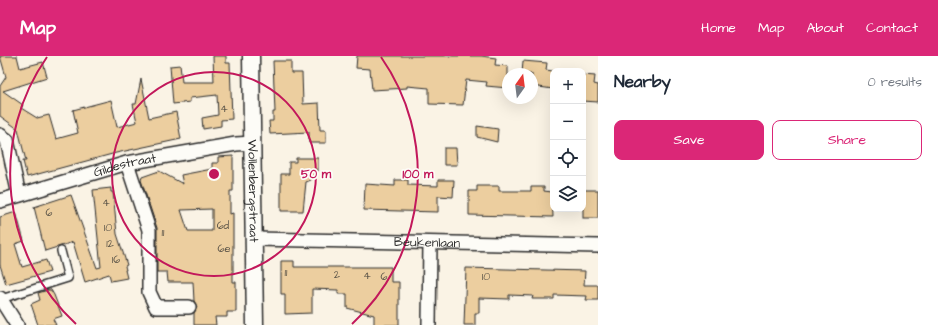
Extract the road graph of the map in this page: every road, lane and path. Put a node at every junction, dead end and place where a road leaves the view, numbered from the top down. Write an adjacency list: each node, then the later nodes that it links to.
1 (251, 56): 3 (street, Wollenbergstraat)
2 (0, 135): 5 (street)
3 (253, 143): 4 (street, Gildestraat); 7 (street, Wollenbergstraat)
4 (127, 163): 5 (street, Gildestraat); 12 (street)
5 (19, 195): 6 (street, Gildestraat)
6 (0, 200)
7 (255, 240): 8 (street, Beukenlaan); 14 (street, Wollenbergstraat)
8 (430, 243): 9 (street, Beukenlaan); 15 (street)
9 (598, 246)
10 (61, 251): 11 (lane)
11 (0, 298): 13 (street)
12 (189, 307)
13 (17, 325)
14 (255, 325)
15 (429, 325)

